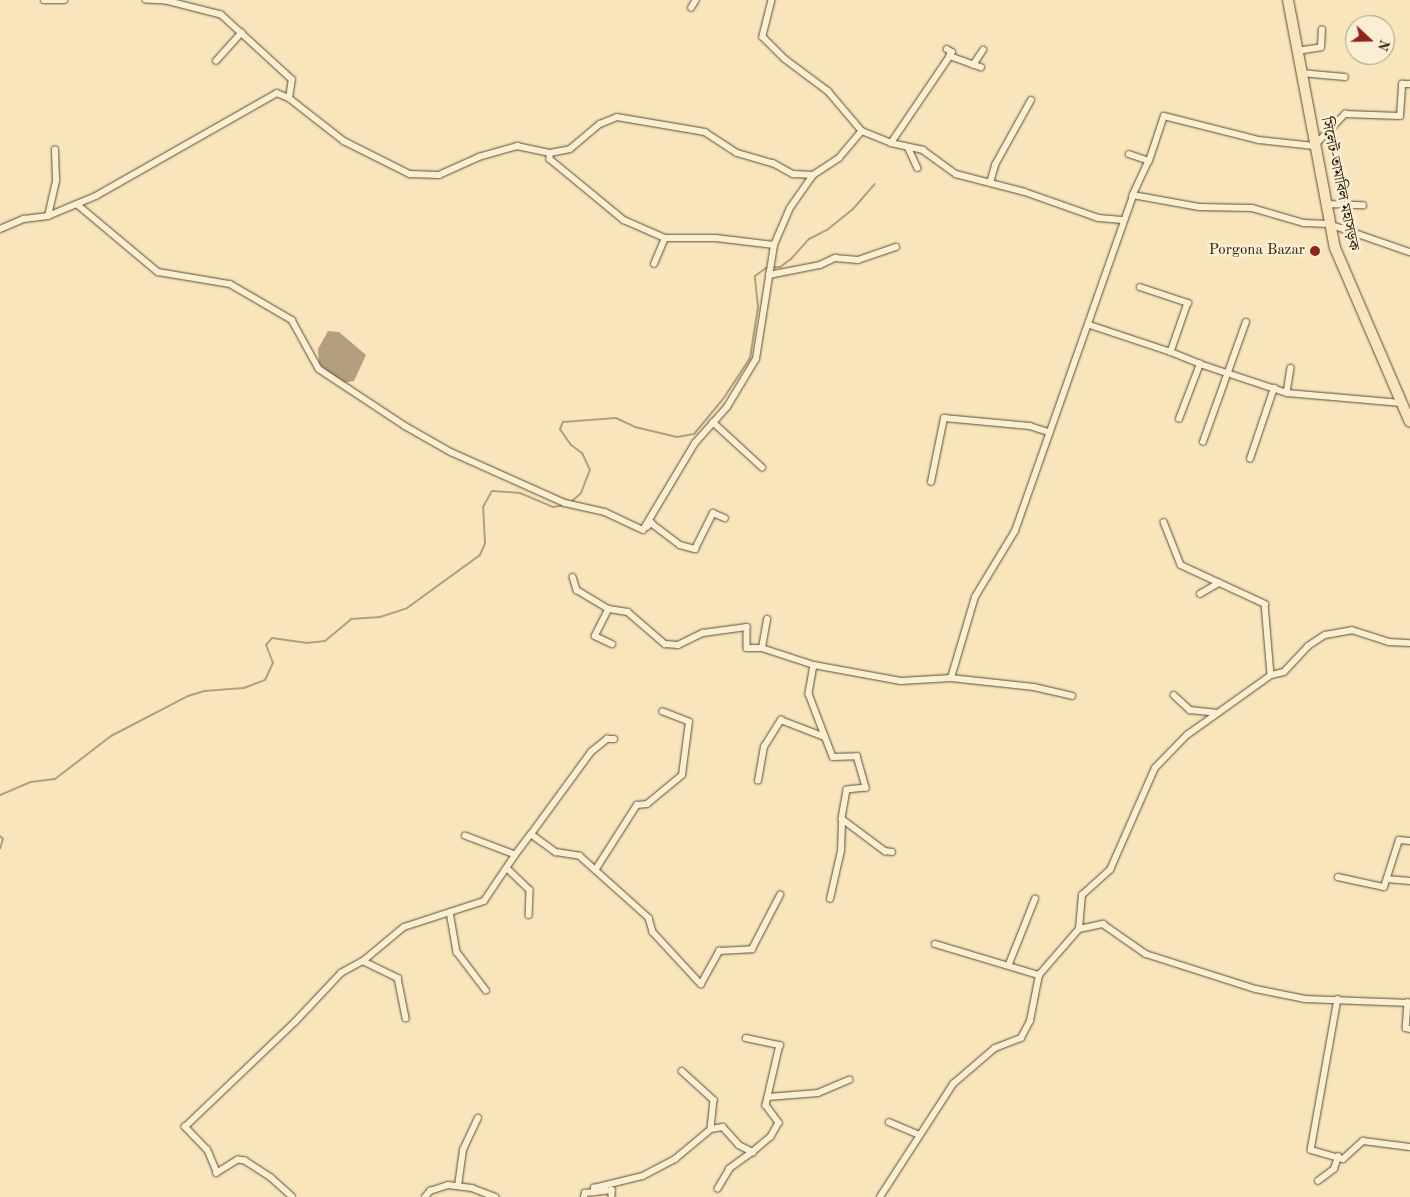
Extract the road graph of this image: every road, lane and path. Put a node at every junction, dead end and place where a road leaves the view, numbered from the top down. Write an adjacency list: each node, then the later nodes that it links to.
1 (44, 0): 2 (street)
2 (64, 0)
3 (146, 0): 9 (street)
4 (696, 0): 7 (street)
5 (772, 0): 22 (street)
6 (1288, 0): 12 (highway, সিলেট-তামাবিল মহাসড়ক)
7 (691, 8)
8 (1322, 30): 12 (street)
9 (242, 33): 14 (street); 20 (street)
10 (947, 49): 13 (street)
11 (983, 50): 15 (street)
12 (1297, 51): 17 (highway, সিলেট-তামাবিল মহাসড়ক)
13 (950, 56): 15 (street); 23 (street)
14 (216, 61)
15 (973, 65): 16 (street)
16 (981, 67)
17 (1301, 73): 18 (street); 24 (highway, সিলেট-তামাবিল মহাসড়ক)
18 (1345, 78)
19 (1410, 84): 24 (street)
20 (289, 98): 27 (street); 34 (street)
21 (1031, 100): 32 (street)
22 (862, 131): 23 (street); 31 (street)
23 (891, 143): 25 (street)
24 (1314, 146): 29 (street); 35 (highway, সিলেট-তামাবিল মহাসড়ক)
25 (908, 147): 30 (street); 32 (street)
26 (55, 150): 37 (street)
27 (550, 153): 31 (street); 41 (street)
28 (1129, 154): 29 (street)
29 (1149, 161): 33 (street)
30 (918, 168)
31 (813, 175): 42 (street)
32 (990, 183): 38 (street)
33 (1133, 194): 38 (street); 39 (street)
34 (77, 204): 37 (street); 67 (street)
35 (1325, 204): 36 (street); 39 (highway, সিলেট-তামাবিল মহাসড়ক)
36 (1363, 205)
37 (48, 216): 40 (street)
38 (1122, 220): 49 (street)
39 (1329, 224): 44 (street); 56 (highway, সিলেট-তামাবিল মহাসড়ক)
40 (0, 229)
41 (665, 238): 42 (street); 45 (street)
42 (774, 245): 46 (street)
43 (896, 247): 46 (street)
44 (1410, 252)
45 (654, 264)
46 (769, 275): 58 (street)
47 (1140, 287): 50 (street)
48 (1246, 322): 53 (street)
49 (1090, 325): 50 (street); 60 (street)
50 (1171, 352): 51 (street)
51 (1200, 364): 53 (street); 57 (street)
52 (1291, 368): 55 (street)
53 (1226, 373): 54 (street); 61 (street)
54 (1274, 388): 55 (street); 62 (street)
55 (1286, 393): 56 (street)
56 (1402, 403): 59 (highway, সিলেট-তামাবিল মহাসড়ক)
57 (1179, 419)
58 (713, 422): 63 (street); 67 (street)
59 (1410, 422)
60 (1049, 432): 64 (street); 78 (street)
61 (1203, 442)
62 (1250, 460)
63 (762, 467)
64 (931, 482)
65 (725, 518): 67 (street)
66 (1164, 522): 69 (street)
67 (643, 530)
68 (573, 577): 71 (street)
69 (1219, 583): 70 (street); 77 (street)
70 (1200, 594)
71 (609, 609): 74 (street); 75 (street)
72 (767, 619): 75 (street)
73 (1410, 643): 77 (street)
74 (612, 644)
75 (762, 648): 76 (street)
76 (814, 664): 78 (street); 83 (street)
77 (1271, 675): 82 (street)
78 (951, 678): 80 (street)
79 (1174, 695): 82 (street)
80 (1072, 696)
81 (663, 712): 93 (street)
82 (1218, 713): 102 (street)
83 (825, 737): 85 (street); 86 (street)
84 (614, 739): 87 (street)
85 (758, 781)
86 (842, 819): 90 (street); 98 (street)
87 (532, 834): 91 (street); 93 (street)
88 (466, 836): 91 (street)
89 (1410, 841): 95 (street)
90 (892, 852)
91 (515, 855): 92 (street)
92 (508, 869): 100 (street); 101 (street)
93 (596, 869): 97 (street)
94 (1338, 877): 95 (street)
95 (1386, 879): 96 (street)
96 (1410, 881)
97 (780, 895)
98 (830, 899)
99 (1035, 899): 105 (street)
100 (450, 912): 104 (street); 107 (street)
101 (529, 915)
102 (1079, 929): 106 (street); 108 (street)
103 (935, 944): 105 (street)
104 (363, 962): 110 (street); 127 (street)
105 (1009, 964): 106 (street)
106 (1039, 976): 119 (street)
107 (486, 990)
108 (1338, 999): 109 (street); 122 (street)
109 (1409, 1003): 111 (street)
110 (406, 1018)
111 (1410, 1029)
112 (746, 1038): 115 (street)
113 (682, 1070): 118 (street)
114 (849, 1080): 115 (street)
115 (768, 1097): 121 (street)
116 (478, 1118): 124 (street)
117 (889, 1122): 119 (street)
118 (711, 1129): 121 (street); 126 (street)
119 (919, 1134): 132 (street)
120 (1410, 1147): 122 (street)
121 (753, 1152): 125 (street)
122 (1338, 1158): 123 (street)
123 (1318, 1181)
124 (458, 1186): 128 (street); 129 (street)
125 (718, 1189)
126 (594, 1193): 130 (street); 131 (street)
127 (292, 1197)
128 (425, 1197)
129 (495, 1197)
130 (584, 1197)
131 (612, 1197)
132 (880, 1197)

